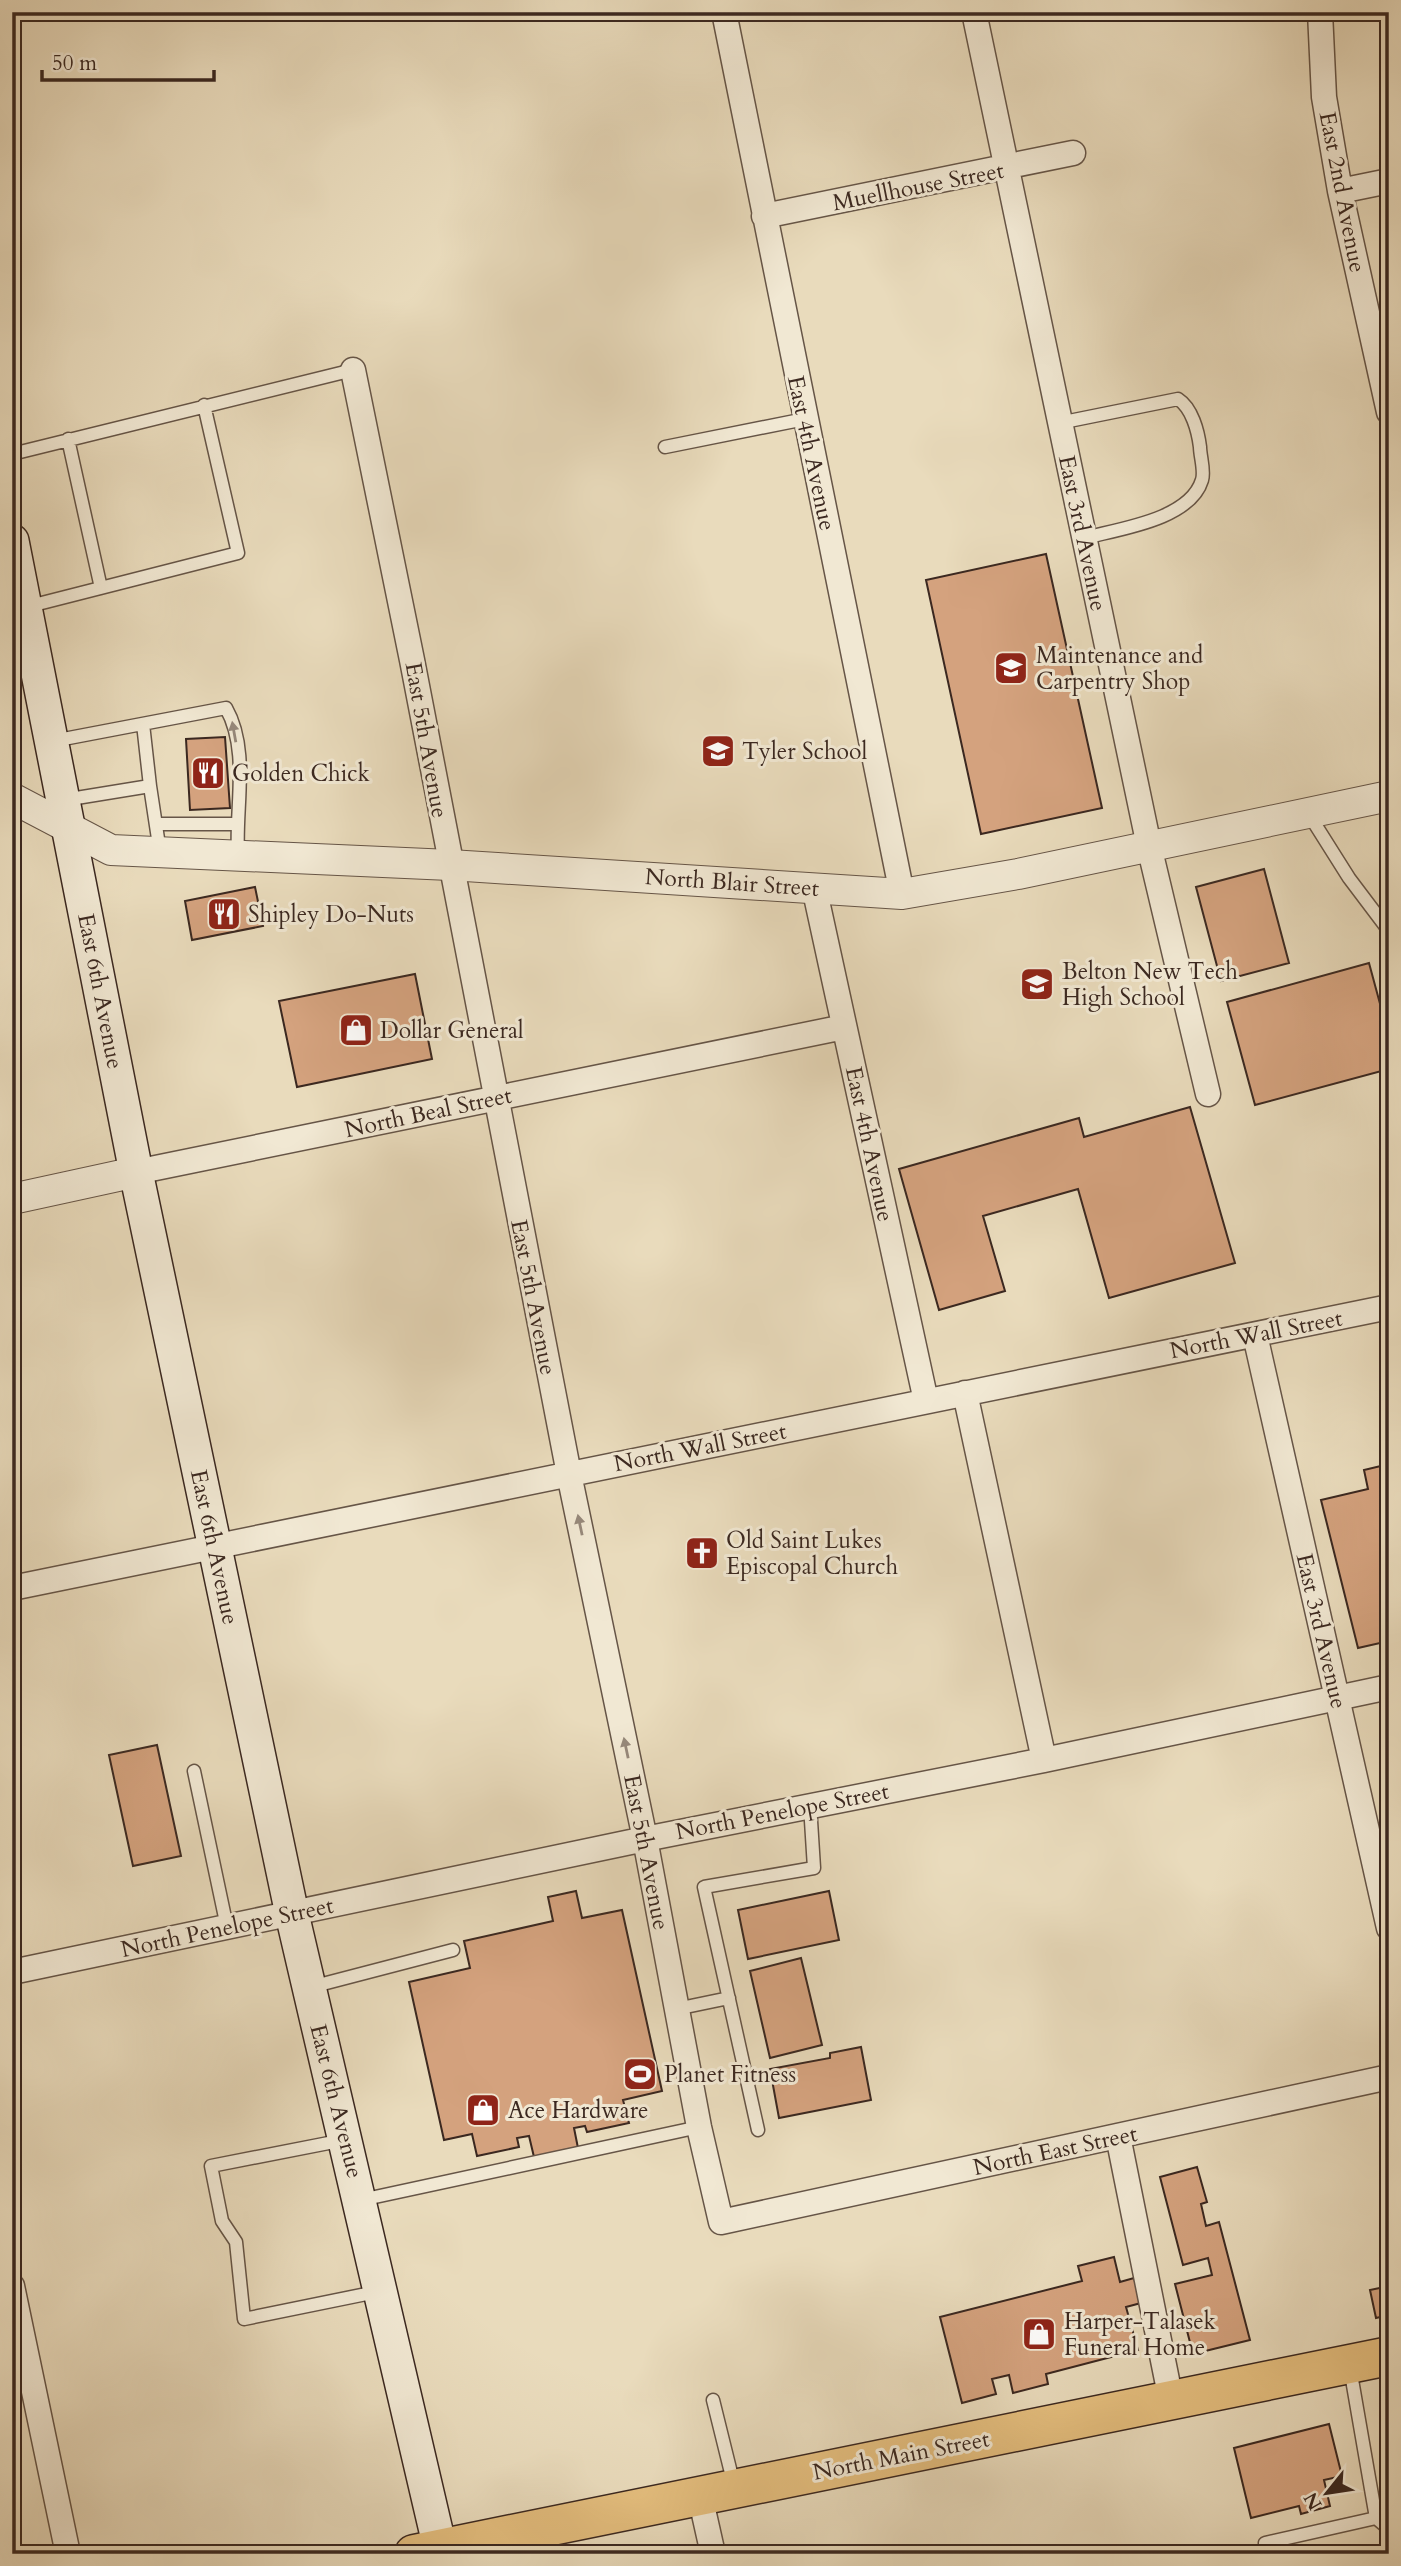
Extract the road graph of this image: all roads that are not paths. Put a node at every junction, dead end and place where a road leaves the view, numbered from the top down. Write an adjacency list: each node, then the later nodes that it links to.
1 (724, 12): 8 (street, East 4th Avenue)
2 (974, 12): 5 (street, East 3rd Avenue)
3 (1320, 12): 7 (street, East 2nd Avenue)
4 (1073, 153): 5 (street, Muellhouse Street)
5 (1006, 169): 8 (street, Muellhouse Street); 14 (street, East 3rd Avenue)
6 (1389, 181): 7 (street)
7 (1340, 191): 10 (street, East 2nd Avenue)
8 (764, 216): 13 (street, East 4th Avenue)
9 (353, 370): 11 (lane); 33 (street, East 5th Avenue)
10 (1386, 381): 12 (street, East 2nd Avenue)
11 (204, 405): 15 (lane); 20 (lane)
12 (1389, 411)
13 (805, 419): 16 (lane); 35 (street, East 4th Avenue)
14 (1059, 423): 18 (street, East 3rd Avenue); 18 (lane)
15 (68, 439): 17 (lane); 20 (lane)
16 (665, 447)
17 (12, 454)
18 (1084, 538): 31 (street, East 3rd Avenue)
19 (12, 541): 21 (main road, East 6th Avenue)
20 (101, 587): 21 (lane)
21 (25, 607): 23 (main road, East 6th Avenue)
22 (143, 724): 23 (lane); 24 (lane); 29 (lane, one-way to 22)
23 (52, 741): 28 (main road, East 6th Avenue)
24 (150, 786): 28 (lane); 30 (lane)
25 (1389, 796): 27 (street, North Blair Street)
26 (18, 808): 28 (street, North Blair Street)
27 (1308, 813): 31 (street, North Blair Street); 36 (lane)
28 (67, 815): 30 (street, North Blair Street); 40 (main road, East 6th Avenue)
29 (236, 824): 30 (lane); 32 (lane)
30 (158, 838): 32 (street, North Blair Street)
31 (1149, 846): 35 (street, North Blair Street); 38 (street, East 3rd Avenue)
32 (238, 855): 33 (street, North Blair Street)
33 (450, 865): 34 (street, North Blair Street); 39 (street, East 5th Avenue)
34 (814, 887): 35 (street, North Blair Street); 37 (street, East 4th Avenue)
35 (902, 894)
36 (1389, 931)
37 (844, 1027): 39 (street, North Beal Street); 45 (street, East 4th Avenue)
38 (1208, 1094)
39 (495, 1099): 40 (street, North Beal Street); 46 (street, East 5th Avenue)
40 (136, 1172): 41 (street, North Beal Street); 47 (main road, East 6th Avenue)
41 (12, 1199)
42 (1389, 1307): 43 (street, North Wall Street)
43 (1255, 1335): 44 (street, North Wall Street); 50 (street, East 3rd Avenue)
44 (965, 1393): 45 (street, North Wall Street); 51 (street)
45 (926, 1401): 46 (street, North Wall Street)
46 (569, 1474): 47 (street, North Wall Street); 54 (street, East 5th Avenue, one-way to 46)
47 (215, 1546): 48 (street, North Wall Street); 55 (main road, East 6th Avenue)
48 (12, 1588)
49 (1389, 1687): 50 (street, North Penelope Street)
50 (1337, 1698): 51 (street, North Penelope Street); 57 (street, East 3rd Avenue)
51 (1044, 1760): 53 (street, North Penelope Street)
52 (194, 1771): 56 (lane)
53 (810, 1805): 54 (street, North Penelope Street); 61 (lane)
54 (645, 1839): 55 (street, North Penelope Street); 62 (street, East 5th Avenue)
55 (292, 1914): 56 (street, North Penelope Street); 60 (main road, East 6th Avenue)
56 (227, 1927): 59 (street, North Penelope Street)
57 (1389, 1928)
58 (453, 1950): 60 (lane)
59 (12, 1972)
60 (309, 1987): 67 (main road, East 6th Avenue)
61 (729, 1998): 62 (lane); 65 (lane)
62 (676, 2009): 64 (street, East 5th Avenue)
63 (1389, 2077): 66 (street, North East Street)
64 (699, 2127): 68 (lane); 69 (street, East 5th Avenue)
65 (758, 2130)
66 (1118, 2136): 69 (street, North East Street); 74 (street)
67 (347, 2140): 68 (main road, East 6th Avenue); 70 (lane)
68 (361, 2201): 70 (main road, East 6th Avenue)
69 (721, 2222)
70 (381, 2291): 79 (main road, East 6th Avenue)
71 (13, 2296): 80 (street)
72 (1378, 2362): 74 (main road, North Main Street); 76 (lane)
73 (713, 2400): 75 (lane)
74 (1171, 2400): 75 (main road, North Main Street)
75 (718, 2492): 79 (main road, North Main Street); 81 (street)
76 (1376, 2518): 77 (lane); 78 (lane)
77 (1389, 2529)
78 (1265, 2543)
79 (427, 2551)
80 (68, 2554)
81 (713, 2554)

